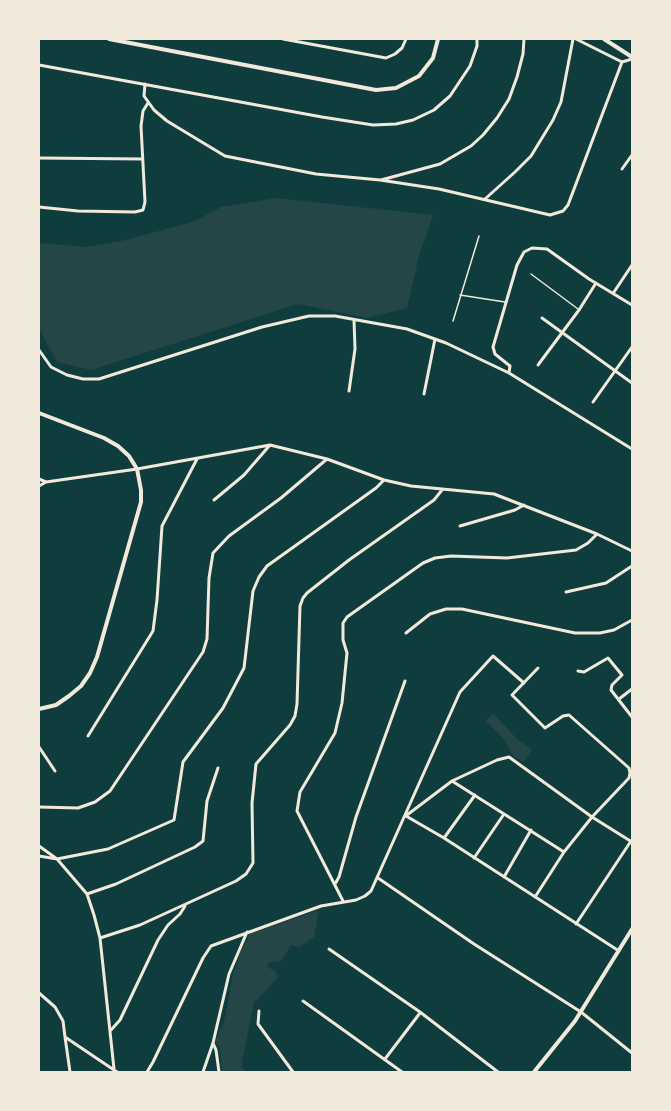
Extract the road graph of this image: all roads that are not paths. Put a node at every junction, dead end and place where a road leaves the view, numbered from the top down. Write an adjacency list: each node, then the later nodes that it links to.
1 (109, 39): 4 (street)
2 (283, 39): 3 (street)
3 (406, 39)
4 (438, 39)
5 (477, 39): 12 (street)
6 (524, 39): 18 (street)
7 (575, 39): 10 (street); 19 (street)
8 (604, 39): 9 (street)
9 (632, 58): 10 (street)
10 (622, 62): 19 (street)
11 (39, 65): 12 (street)
12 (145, 84): 13 (street)
13 (148, 103): 16 (street); 18 (street)
14 (632, 155): 17 (street)
15 (39, 158): 16 (street)
16 (142, 159): 20 (street)
17 (622, 169)
18 (380, 180): 19 (street)
19 (485, 199)
20 (39, 207)
21 (479, 236): 26 (lane)
22 (632, 265): 25 (street)
23 (531, 274): 29 (lane)
24 (596, 283): 25 (street); 27 (street); 29 (street)
25 (614, 292): 28 (street)
26 (460, 295): 27 (lane); 32 (lane)
27 (506, 302): 39 (street)
28 (632, 305)
29 (579, 310): 33 (street)
30 (542, 318): 33 (street)
31 (354, 320): 34 (street); 36 (street); 41 (street)
32 (453, 321)
33 (561, 333): 37 (street); 38 (street)
34 (435, 339): 39 (street); 42 (street)
35 (632, 348): 38 (street)
36 (39, 350)
37 (538, 365)
38 (616, 372): 40 (street); 43 (street)
39 (509, 373): 46 (street)
40 (632, 383)
41 (349, 391)
42 (424, 394)
43 (593, 402)
44 (39, 413): 49 (street)
45 (270, 444): 47 (street); 48 (street); 55 (street)
46 (632, 449)
47 (196, 459): 49 (street); 72 (street)
48 (327, 459): 51 (street); 78 (street)
49 (137, 469): 52 (street); 70 (street)
50 (39, 478): 52 (street)
51 (384, 480): 54 (street); 89 (street)
52 (46, 482): 53 (street)
53 (39, 486)
54 (442, 490): 56 (street); 96 (street)
55 (214, 500)
56 (524, 505): 57 (street); 58 (street)
57 (460, 526)
58 (597, 534): 59 (street); 92 (street)
59 (632, 551)
60 (632, 566): 61 (street)
61 (566, 591)
62 (632, 620): 63 (street)
63 (406, 633)
64 (538, 668): 67 (street)
65 (578, 672): 69 (street)
66 (405, 681): 92 (street)
67 (524, 683): 80 (street); 81 (street)
68 (632, 689): 69 (street)
69 (619, 699): 71 (street)
70 (39, 709)
71 (632, 717)
72 (88, 736)
73 (39, 747): 75 (street)
74 (218, 768): 93 (street)
75 (56, 771)
76 (452, 780): 77 (street); 80 (street); 81 (street)
77 (475, 795): 79 (street); 83 (street)
78 (39, 807)
79 (504, 814): 82 (street); 88 (street)
80 (406, 816): 83 (street); 91 (street)
81 (592, 817): 84 (street); 86 (street)
82 (531, 830): 86 (street); 90 (street)
83 (444, 838): 88 (street)
84 (632, 841): 97 (street)
85 (39, 846): 89 (street)
86 (564, 852): 94 (street)
87 (39, 856): 89 (street)
88 (474, 858): 90 (street)
89 (57, 859): 93 (street)
90 (504, 877): 94 (street)
91 (378, 878): 95 (street); 107 (street)
92 (335, 884): 95 (street)
93 (87, 894): 100 (street)
94 (535, 897): 97 (street)
95 (344, 902): 99 (street)
96 (186, 904): 100 (street); 108 (street)
97 (576, 924): 102 (street)
98 (632, 929): 102 (street)
99 (247, 932): 110 (street); 115 (street)
100 (100, 938): 108 (street)
101 (329, 949): 106 (street)
102 (619, 951): 107 (street)
103 (39, 995): 109 (street)
104 (303, 1001): 112 (street)
105 (259, 1011): 118 (street)
106 (420, 1012): 112 (street); 120 (street)
107 (581, 1012): 111 (street); 121 (street)
108 (111, 1030): 113 (street)
109 (65, 1037): 113 (street); 114 (street)
110 (213, 1043): 116 (street); 117 (street)
111 (632, 1052)
112 (385, 1059): 119 (street)
113 (116, 1071)
114 (70, 1072)
115 (147, 1072)
116 (202, 1072)
117 (219, 1072)
118 (293, 1072)
119 (402, 1072)
120 (498, 1072)
121 (534, 1072)

